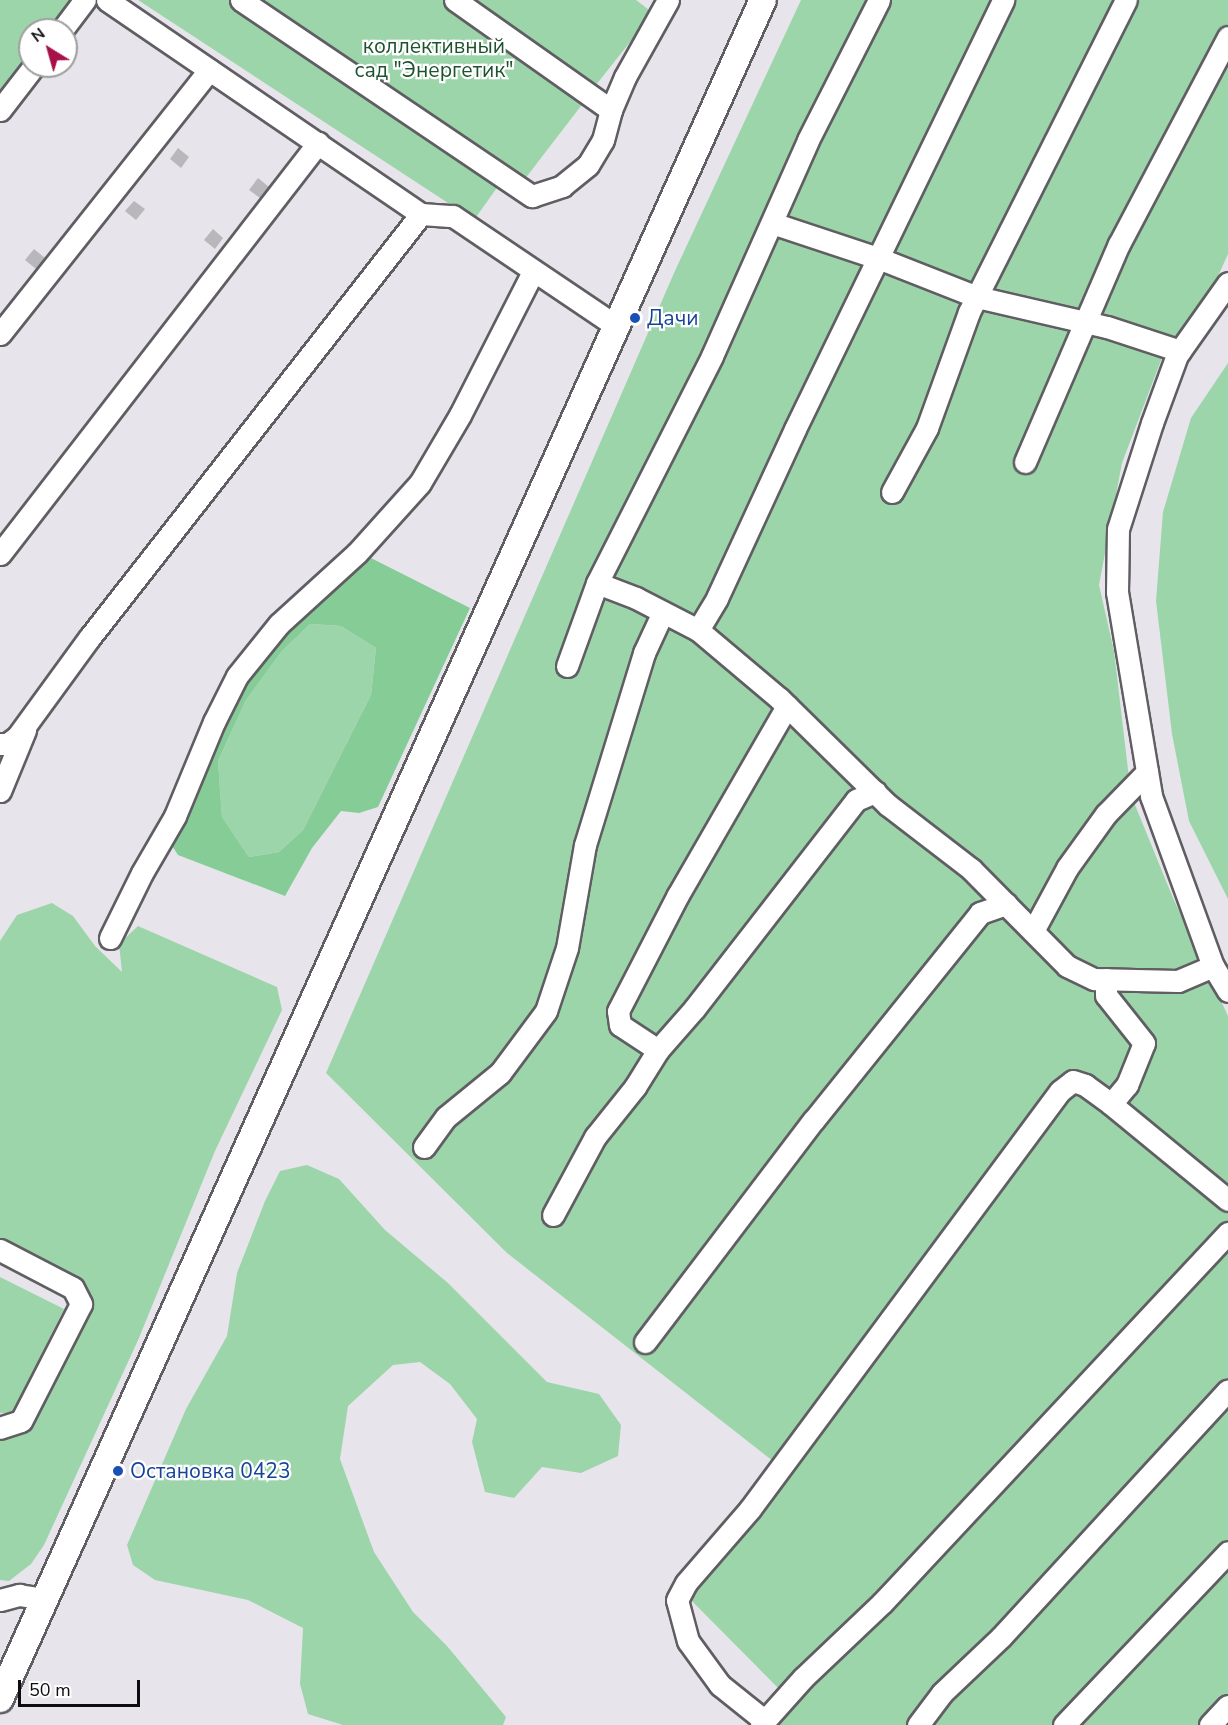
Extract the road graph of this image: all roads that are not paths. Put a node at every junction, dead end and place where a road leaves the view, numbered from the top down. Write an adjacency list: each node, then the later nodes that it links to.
1 (85, 0): 10 (lane)
2 (107, 0): 12 (lane)
3 (241, 0): 15 (lane)
4 (455, 0): 15 (lane)
5 (763, 0): 24 (main road)
6 (879, 0): 18 (lane)
7 (1003, 0): 19 (lane)
8 (1126, 0): 22 (lane)
9 (660, 3): 15 (lane)
10 (71, 18)
11 (1228, 37): 23 (lane)
12 (209, 70): 16 (lane); 25 (lane)
13 (25, 78): 14 (lane)
14 (0, 110)
15 (611, 110)
16 (318, 143): 17 (lane); 29 (lane)
17 (420, 214): 20 (lane); 35 (lane)
18 (772, 223): 19 (lane); 30 (lane)
19 (878, 258): 22 (lane); 32 (lane)
20 (533, 272): 24 (lane); 42 (lane)
21 (1228, 283): 26 (lane)
22 (977, 297): 23 (lane); 28 (lane)
23 (1084, 321): 26 (lane); 27 (lane)
24 (616, 326): 57 (main road)
25 (0, 334)
26 (1180, 351): 37 (lane)
27 (1025, 462)
28 (892, 492)
29 (0, 554)
30 (597, 583): 31 (lane); 33 (lane)
31 (663, 612): 32 (lane); 48 (lane)
32 (698, 630): 34 (lane)
33 (567, 666)
34 (787, 706): 39 (lane); 46 (lane)
35 (30, 716): 36 (lane); 38 (lane)
36 (0, 744)
37 (1147, 772): 41 (lane); 43 (lane)
38 (0, 791)
39 (875, 792): 40 (lane); 46 (lane)
40 (1006, 904): 41 (lane); 53 (lane)
41 (1033, 931): 44 (lane)
42 (110, 938)
43 (1213, 966): 44 (lane); 45 (lane)
44 (1106, 979): 47 (lane)
45 (1228, 991)
46 (658, 1050): 50 (lane)
47 (1111, 1104): 49 (lane); 61 (lane)
48 (424, 1147)
49 (1228, 1200)
50 (553, 1215)
51 (1228, 1233): 61 (lane)
52 (0, 1250): 55 (lane)
53 (645, 1342)
54 (1228, 1390): 62 (lane)
55 (0, 1428)
56 (1228, 1552): 63 (lane)
57 (45, 1599): 58 (lane); 59 (main road)
58 (0, 1600)
59 (0, 1699)
60 (1228, 1706): 64 (lane)
61 (763, 1723)
62 (918, 1725)
63 (1064, 1725)
64 (1210, 1725)

